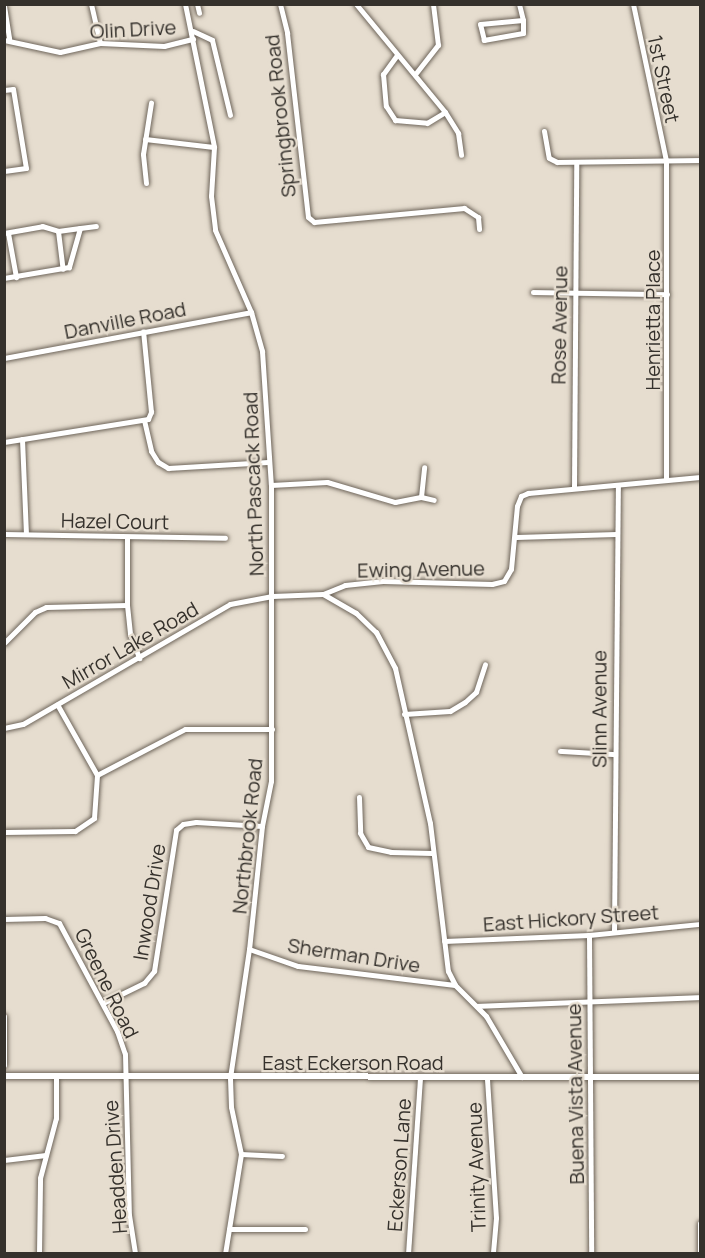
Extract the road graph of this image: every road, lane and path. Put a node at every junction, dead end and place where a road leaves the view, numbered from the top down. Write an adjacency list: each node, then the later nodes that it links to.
1 (91, 4): 15 (street)
2 (185, 4): 12 (street, North Pascack Road)
3 (197, 4): 10 (street)
4 (280, 4): 33 (street, Springbrook Road)
5 (356, 4): 16 (street)
6 (433, 4): 17 (street)
7 (519, 4): 11 (street)
8 (633, 4): 26 (street, 1st Street)
9 (4, 6): 14 (street)
10 (199, 13)
11 (523, 20): 11 (street)
12 (193, 31): 13 (street, North Pascack Road); 21 (street)
13 (193, 39): 15 (street, Olin Drive); 24 (street, North Pascack Road)
14 (7, 40): 15 (street, Olin Drive)
15 (100, 43)
16 (398, 55): 17 (street); 20 (street)
17 (416, 73): 20 (street)
18 (4, 90): 29 (street)
19 (151, 103): 23 (street)
20 (445, 112): 25 (street)
21 (230, 115)
22 (544, 131): 28 (street)
23 (145, 139): 24 (street); 30 (street)
24 (214, 147): 42 (street, North Pascack Road)
25 (461, 155)
26 (666, 160): 27 (street); 28 (street); 41 (street, Henrietta Place)
27 (700, 160)
28 (576, 162): 40 (street, Rose Avenue)
29 (4, 171)
30 (146, 183)
31 (96, 226): 32 (street)
32 (80, 228): 34 (street); 36 (street)
33 (479, 229)
34 (58, 231): 35 (street); 36 (street)
35 (6, 233): 38 (street)
36 (63, 269): 38 (street)
37 (4, 278): 38 (street)
38 (16, 278)
39 (533, 292): 40 (street)
40 (575, 292): 41 (street); 54 (street, Rose Avenue)
41 (668, 294): 51 (street, Henrietta Place)
42 (251, 312): 43 (street, Danville Road); 48 (street, North Pascack Road)
43 (143, 331): 44 (street, Danville Road); 45 (street)
44 (4, 358)
45 (144, 420): 46 (street); 48 (street)
46 (22, 439): 47 (street); 58 (street)
47 (4, 442)
48 (268, 462): 52 (street, North Pascack Road)
49 (424, 467): 55 (street)
50 (700, 477): 51 (street, Ewing Avenue)
51 (666, 480): 53 (street, Ewing Avenue)
52 (271, 484): 55 (street); 64 (street, North Pascack Road)
53 (618, 486): 54 (street, Ewing Avenue); 59 (street, Slinn Avenue)
54 (574, 488): 61 (street, Ewing Avenue)
55 (421, 497): 56 (street)
56 (434, 500)
57 (4, 534): 58 (street, Hazel Court)
58 (26, 534): 60 (street, Hazel Court)
59 (616, 534): 61 (street); 74 (street, Slinn Avenue)
60 (127, 537): 62 (street, Hazel Court); 65 (street)
61 (516, 537): 63 (street, Ewing Avenue)
62 (225, 538)
63 (323, 594): 64 (street, North Pascack Road); 70 (street)
64 (272, 596): 67 (street, Mirror Lake Road); 72 (street, Northbrook Road)
65 (127, 605): 66 (street); 67 (street)
66 (5, 642)
67 (140, 658): 69 (street, Mirror Lake Road)
68 (485, 664): 70 (street)
69 (57, 704): 71 (street, Mirror Lake Road); 75 (street)
70 (404, 714): 79 (street)
71 (4, 728)
72 (272, 729): 75 (street); 77 (street, Northbrook Road)
73 (560, 751): 74 (street)
74 (614, 754): 82 (street, Slinn Avenue)
75 (97, 775): 78 (street)
76 (359, 796): 79 (street)
77 (262, 826): 85 (street, Northbrook Road); 89 (street, Inwood Drive)
78 (4, 832)
79 (432, 853): 84 (street)
80 (4, 919): 89 (street, Greene Road)
81 (700, 924): 82 (street, East Hickory Street)
82 (614, 932): 83 (street, East Hickory Street)
83 (589, 935): 84 (street, East Hickory Street); 88 (street, Buena Vista Avenue)
84 (444, 941): 86 (street)
85 (249, 949): 86 (street, Sherman Drive); 99 (street, Northbrook Road)
86 (455, 985): 90 (street)
87 (700, 996): 88 (street)
88 (588, 1000): 90 (street); 96 (street, Buena Vista Avenue)
89 (103, 1003): 98 (street, Greene Road)
90 (477, 1006): 95 (street)
91 (4, 1016): 92 (street)
92 (4, 1065)
93 (4, 1076): 94 (street, East Eckerson Road)
94 (56, 1076): 98 (street, East Eckerson Road); 103 (street)
95 (522, 1077): 96 (street, East Eckerson Road); 101 (street, East Eckerson Road)
96 (591, 1077): 97 (street, East Eckerson Road); 114 (street, Buena Vista Avenue)
97 (700, 1077)
98 (124, 1078): 99 (street, East Eckerson Road); 110 (street, Headden Drive)
99 (230, 1078): 100 (street, East Eckerson Road); 102 (street, Northbrook Road)
100 (420, 1079): 101 (street, East Eckerson Road); 112 (street, Eckerson Lane)
101 (487, 1079): 113 (street, Trinity Avenue)
102 (241, 1154): 104 (street); 107 (street)
103 (46, 1155): 105 (street); 109 (street)
104 (282, 1156)
105 (4, 1160)
106 (700, 1223): 115 (street)
107 (229, 1229): 108 (street); 111 (street)
108 (305, 1229)
109 (39, 1254)
110 (135, 1254)
111 (225, 1254)
112 (408, 1254)
113 (493, 1254)
114 (591, 1254)
115 (700, 1254)

